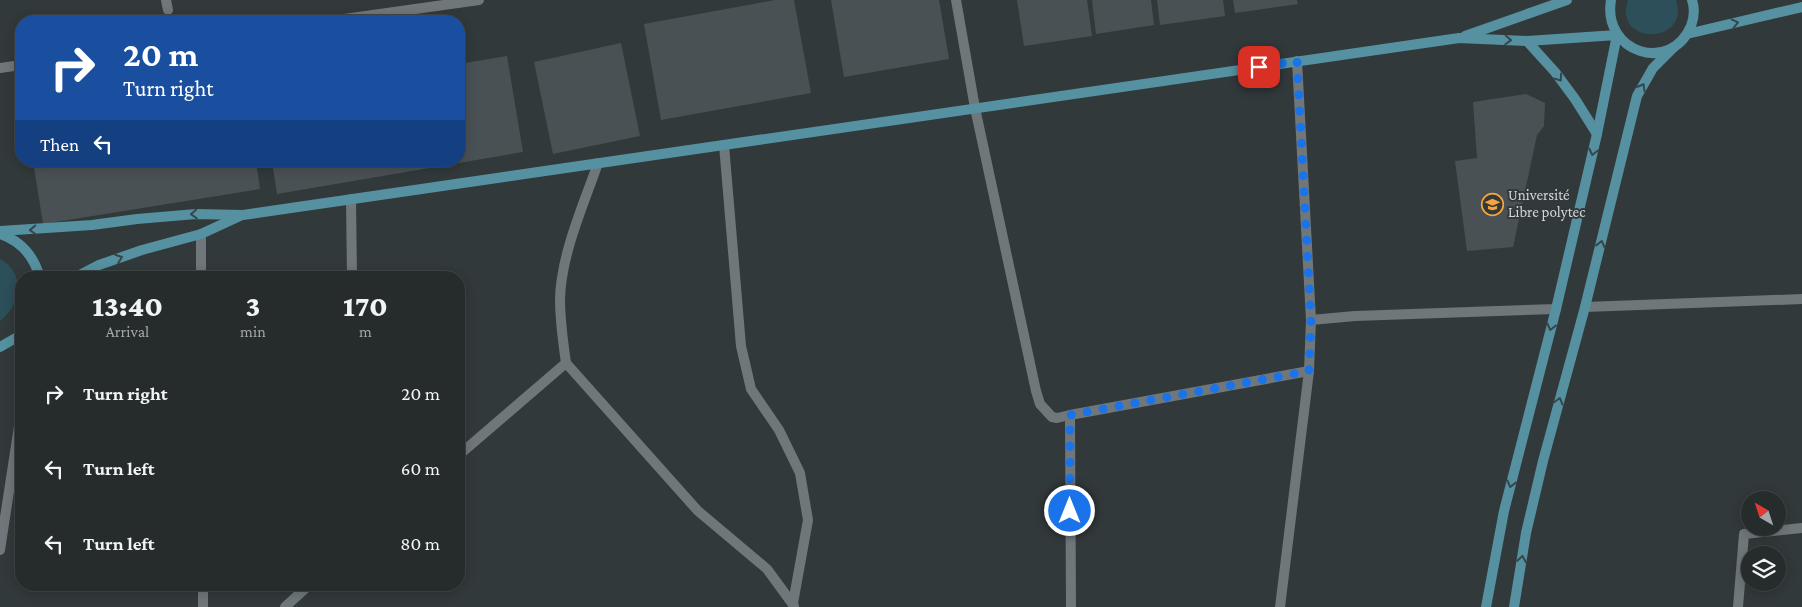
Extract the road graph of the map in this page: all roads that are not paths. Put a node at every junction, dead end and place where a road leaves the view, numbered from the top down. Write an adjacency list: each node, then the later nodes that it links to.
1 (479, 0): 7 (street)
2 (956, 0): 16 (street)
3 (1567, 0): 10 (main road)
4 (1611, 0): 9 (main road)
5 (1692, 0): 8 (main road)
6 (1802, 7): 8 (main road, one-way to 6)
7 (373, 15)
8 (1687, 34): 12 (main road)
9 (1617, 36): 11 (main road); 12 (main road); 17 (main road)
10 (1459, 38): 11 (main road, one-way to 11); 13 (main road)
11 (1527, 41): 17 (main road, one-way to 17)
12 (1674, 47): 29 (main road, one-way to 12)
13 (1297, 61): 16 (main road); 31 (street)
14 (15, 66): 15 (street)
15 (0, 68)
16 (975, 108): 18 (main road); 36 (street)
17 (1597, 134): 30 (main road, one-way to 30)
18 (724, 145): 19 (main road); 43 (street)
19 (598, 163): 20 (main road); 34 (street)
20 (351, 199): 21 (main road); 27 (street)
21 (243, 215): 22 (main road, one-way to 22); 23 (main road)
22 (0, 232): 24 (main road)
23 (200, 234): 25 (main road, one-way to 23); 26 (street)
24 (38, 271)
25 (87, 271)
26 (201, 271)
27 (352, 271)
28 (1802, 299): 29 (street)
29 (1585, 307): 49 (main road, one-way to 29)
30 (1556, 309): 31 (street); 48 (main road, one-way to 48)
31 (1311, 320): 35 (street)
32 (15, 338): 33 (main road)
33 (0, 347)
34 (566, 363): 37 (street); 43 (street)
35 (1309, 371): 36 (street); 47 (street)
36 (1070, 415): 46 (street)
37 (465, 450)
38 (15, 452): 40 (street)
39 (1802, 528): 50 (street)
40 (0, 550)
41 (203, 591): 44 (street)
42 (302, 591): 45 (street)
43 (794, 605)
44 (203, 607)
45 (285, 607)
46 (1071, 607)
47 (1280, 607)
48 (1486, 607)
49 (1514, 607)
50 (1738, 607)

